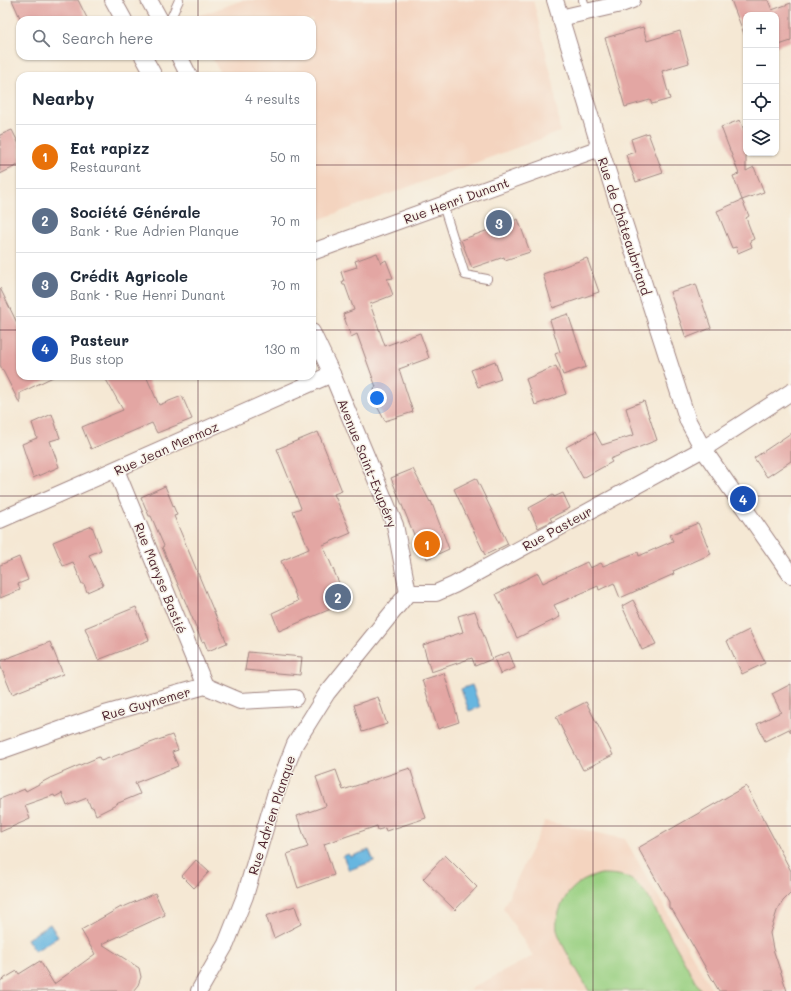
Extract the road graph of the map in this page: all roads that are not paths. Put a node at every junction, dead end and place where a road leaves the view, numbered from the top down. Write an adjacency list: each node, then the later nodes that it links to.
1 (113, 0): 7 (street)
2 (149, 0): 8 (street)
3 (179, 0): 9 (lane)
4 (555, 0): 10 (street, Rue de Châteaubriand)
5 (632, 0): 6 (street)
6 (585, 6): 10 (street)
7 (122, 16)
8 (158, 16)
9 (172, 16)
10 (560, 18): 15 (street, Rue de Châteaubriand)
11 (145, 60): 13 (street)
12 (181, 60): 14 (street)
13 (152, 72)
14 (187, 72)
15 (600, 148): 16 (street, Rue Henri Dunant); 22 (street, Rue de Châteaubriand)
16 (443, 205): 17 (street, Rue Henri Dunant); 18 (lane)
17 (316, 251)
18 (487, 280)
19 (316, 338): 20 (street, Avenue Saint-Exupéry)
20 (332, 374): 23 (street, Rue Jean Mermoz); 26 (street, Avenue Saint-Exupéry)
21 (791, 392): 22 (street, Rue Pasteur)
22 (703, 449): 25 (street, Rue de Châteaubriand); 26 (street, Rue Pasteur)
23 (116, 470): 24 (street, Rue Jean Mermoz); 27 (street, Rue Maryse Bastié)
24 (0, 520)
25 (791, 575)
26 (408, 593): 30 (street, Rue Adrien Planque)
27 (205, 686): 28 (street, Rue Guynemer); 29 (street, Rue Guynemer)
28 (295, 698)
29 (0, 751)
30 (199, 991)

